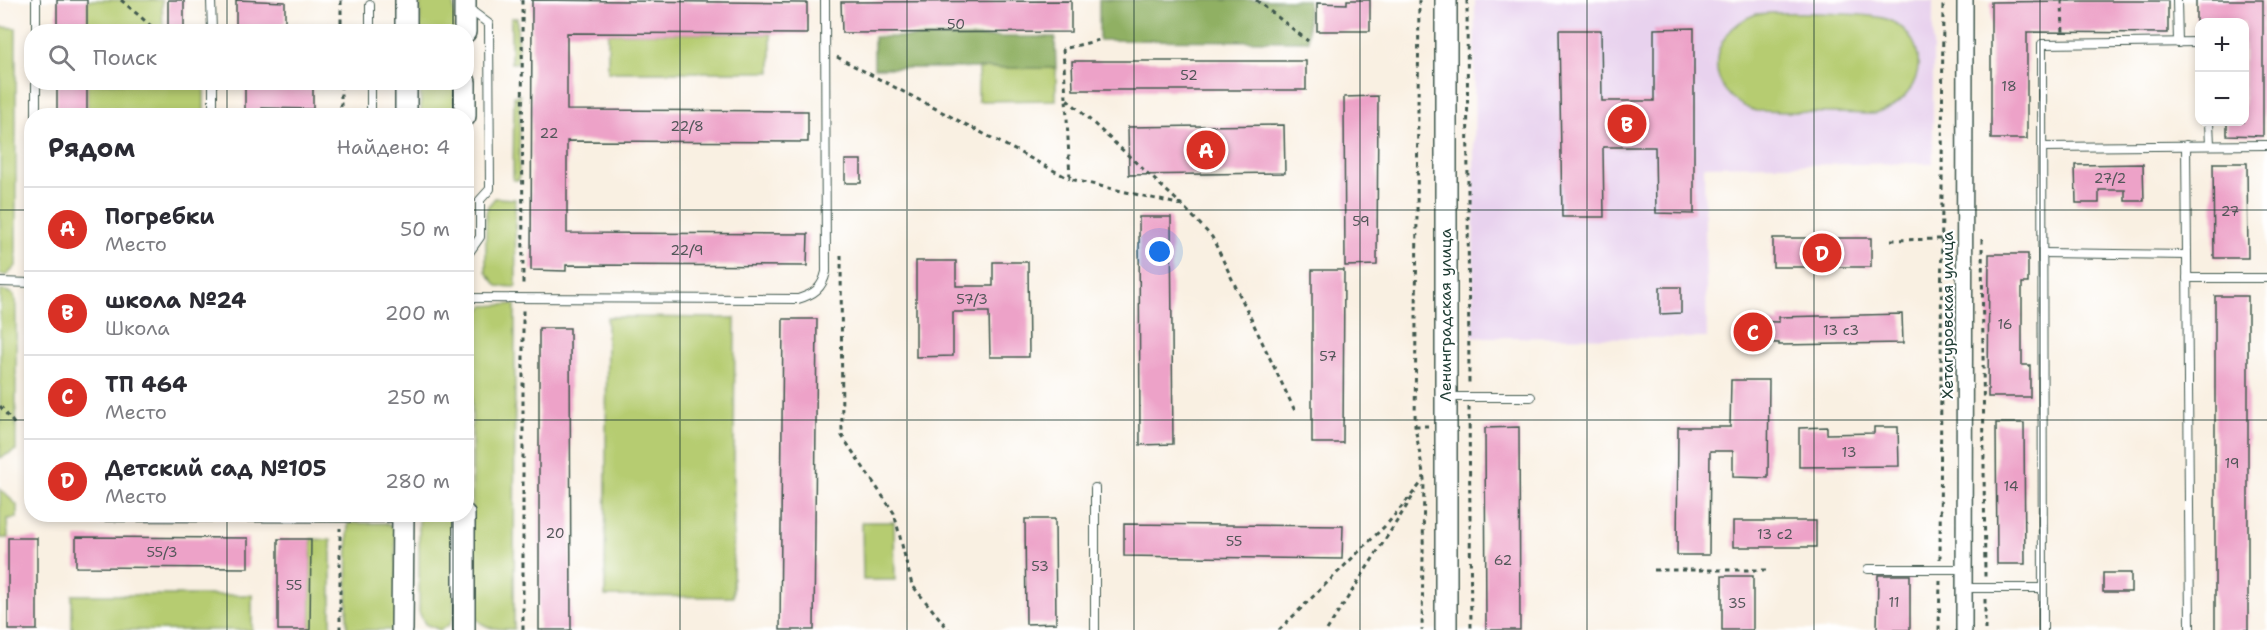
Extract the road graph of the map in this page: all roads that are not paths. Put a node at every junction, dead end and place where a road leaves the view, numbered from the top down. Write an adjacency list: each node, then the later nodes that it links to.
1 (36, 0): 10 (lane)
2 (211, 0): 11 (lane)
3 (406, 0): 13 (main road)
4 (825, 0): 39 (lane)
5 (1446, 0): 40 (main road, Ленинградская улица)
6 (1965, 0): 46 (street, Хетагуровская улица)
7 (2177, 0): 16 (lane)
8 (465, 3): 14 (main road); 32 (lane)
9 (370, 5): 12 (lane)
10 (36, 24)
11 (212, 24)
12 (370, 24)
13 (406, 24)
14 (465, 24)
15 (2195, 42): 16 (lane)
16 (2178, 43): 31 (lane)
17 (36, 90): 22 (lane)
18 (213, 90): 23 (lane)
19 (371, 90): 24 (lane)
20 (406, 90): 25 (main road)
21 (465, 90): 26 (main road)
22 (36, 108)
23 (213, 108)
24 (371, 108)
25 (406, 108)
26 (465, 108)
27 (2209, 126): 29 (lane)
28 (2186, 145): 29 (lane); 31 (lane); 34 (lane)
29 (2210, 145): 30 (lane)
30 (2267, 145)
31 (2042, 147): 33 (lane)
32 (474, 246)
33 (2043, 253): 34 (lane); 48 (lane)
34 (2187, 255): 35 (lane)
35 (2187, 278): 36 (lane); 55 (lane)
36 (2267, 278)
37 (0, 282): 38 (lane)
38 (24, 283)
39 (474, 298)
40 (1445, 397): 41 (lane); 52 (main road, Ленинградская улица)
41 (1531, 397)
42 (1095, 488): 51 (lane)
43 (403, 522): 49 (main road)
44 (464, 522): 50 (main road)
45 (1868, 569): 46 (lane)
46 (1965, 570): 47 (street, Хетагуровская улица)
47 (1965, 588): 48 (lane); 53 (street, Хетагуровская улица)
48 (2042, 588): 54 (lane)
49 (402, 630)
50 (464, 630)
51 (1095, 630)
52 (1446, 630)
53 (1964, 630)
54 (2043, 630)
55 (2190, 630)

